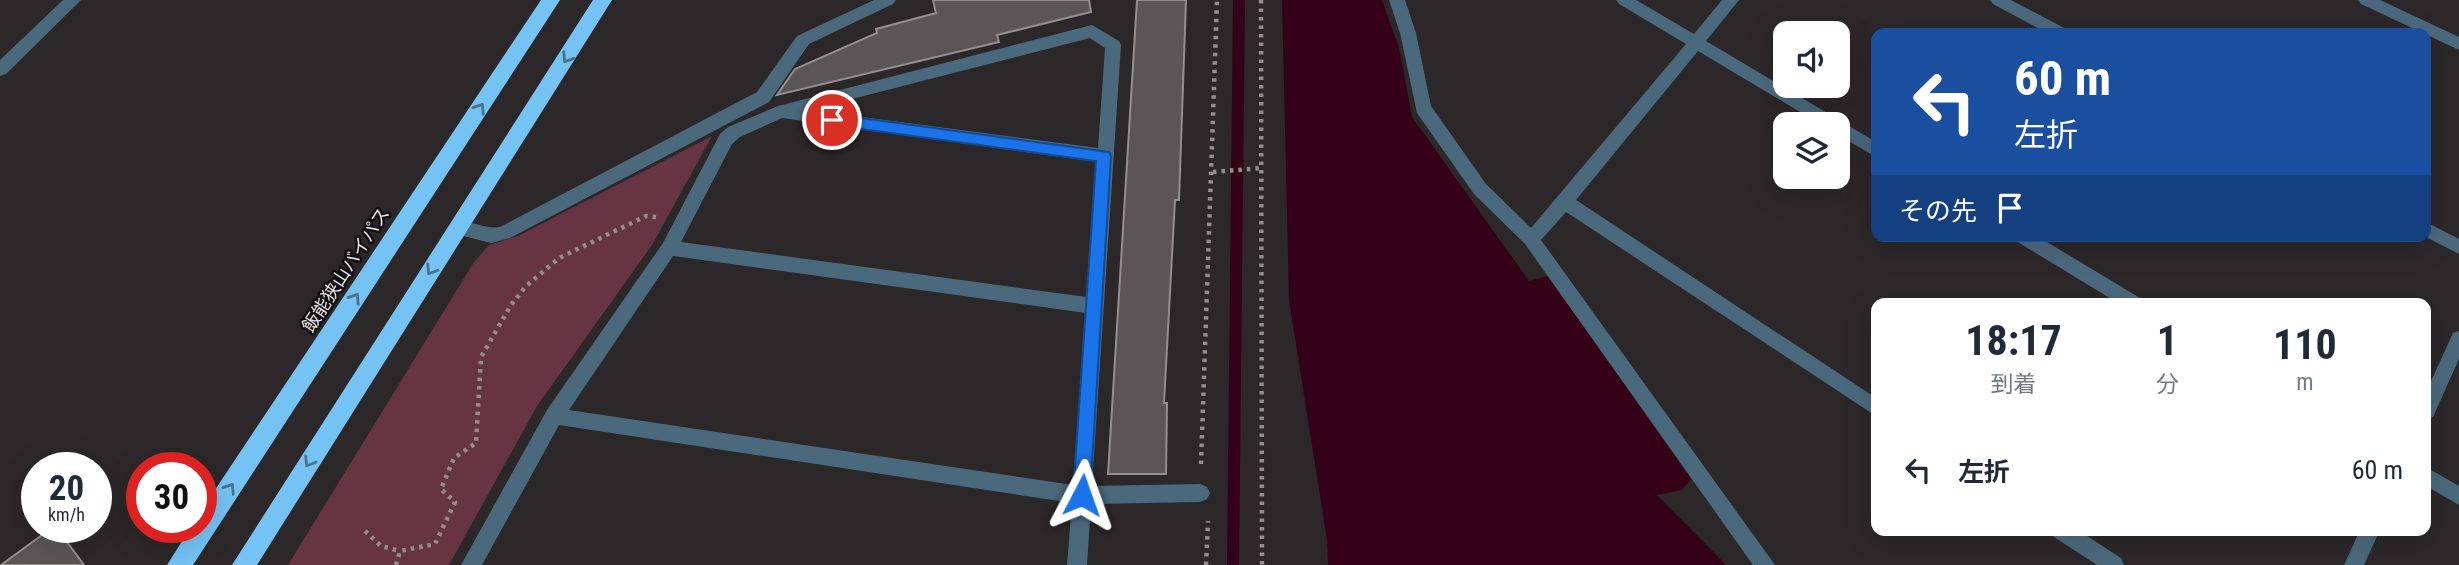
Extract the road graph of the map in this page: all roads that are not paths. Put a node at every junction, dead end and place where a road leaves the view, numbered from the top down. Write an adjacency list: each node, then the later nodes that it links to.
1 (74, 0): 15 (street)
2 (551, 0): 40 (highway, 飯能狭山バイパス, one-way to 2)
3 (603, 0): 22 (highway, one-way to 22)
4 (888, 0): 22 (street)
5 (1397, 0): 24 (street)
6 (1625, 0): 13 (street)
7 (1731, 0): 13 (street)
8 (1998, 0): 10 (street)
9 (2366, 0): 11 (street)
10 (2051, 28)
11 (2425, 28)
12 (2431, 31): 14 (street)
13 (1696, 43): 17 (street); 21 (street)
14 (2459, 44)
15 (0, 70)
16 (778, 112): 20 (street); 20 (street); 27 (street)
17 (1813, 112)
18 (1850, 134): 19 (street)
19 (1871, 147)
20 (1104, 156): 29 (street)
21 (1565, 202): 24 (street); 32 (street)
22 (458, 228): 41 (highway, one-way to 41)
23 (2431, 232): 26 (street)
24 (1531, 239): 44 (street)
25 (2032, 242): 28 (street)
26 (2459, 247)
27 (669, 248): 29 (street); 33 (street)
28 (2126, 298)
29 (1094, 306): 36 (street)
30 (2459, 339): 31 (street)
31 (2431, 400)
32 (1871, 405)
33 (554, 416): 36 (street); 42 (street)
34 (2431, 479): 37 (street)
35 (1200, 493): 36 (street)
36 (1082, 495): 43 (street)
37 (2459, 496)
38 (2071, 536): 45 (street)
39 (2367, 536): 46 (street)
40 (179, 565)
41 (244, 565)
42 (471, 565)
43 (1077, 565)
44 (1765, 565)
45 (2114, 565)
46 (2354, 565)

